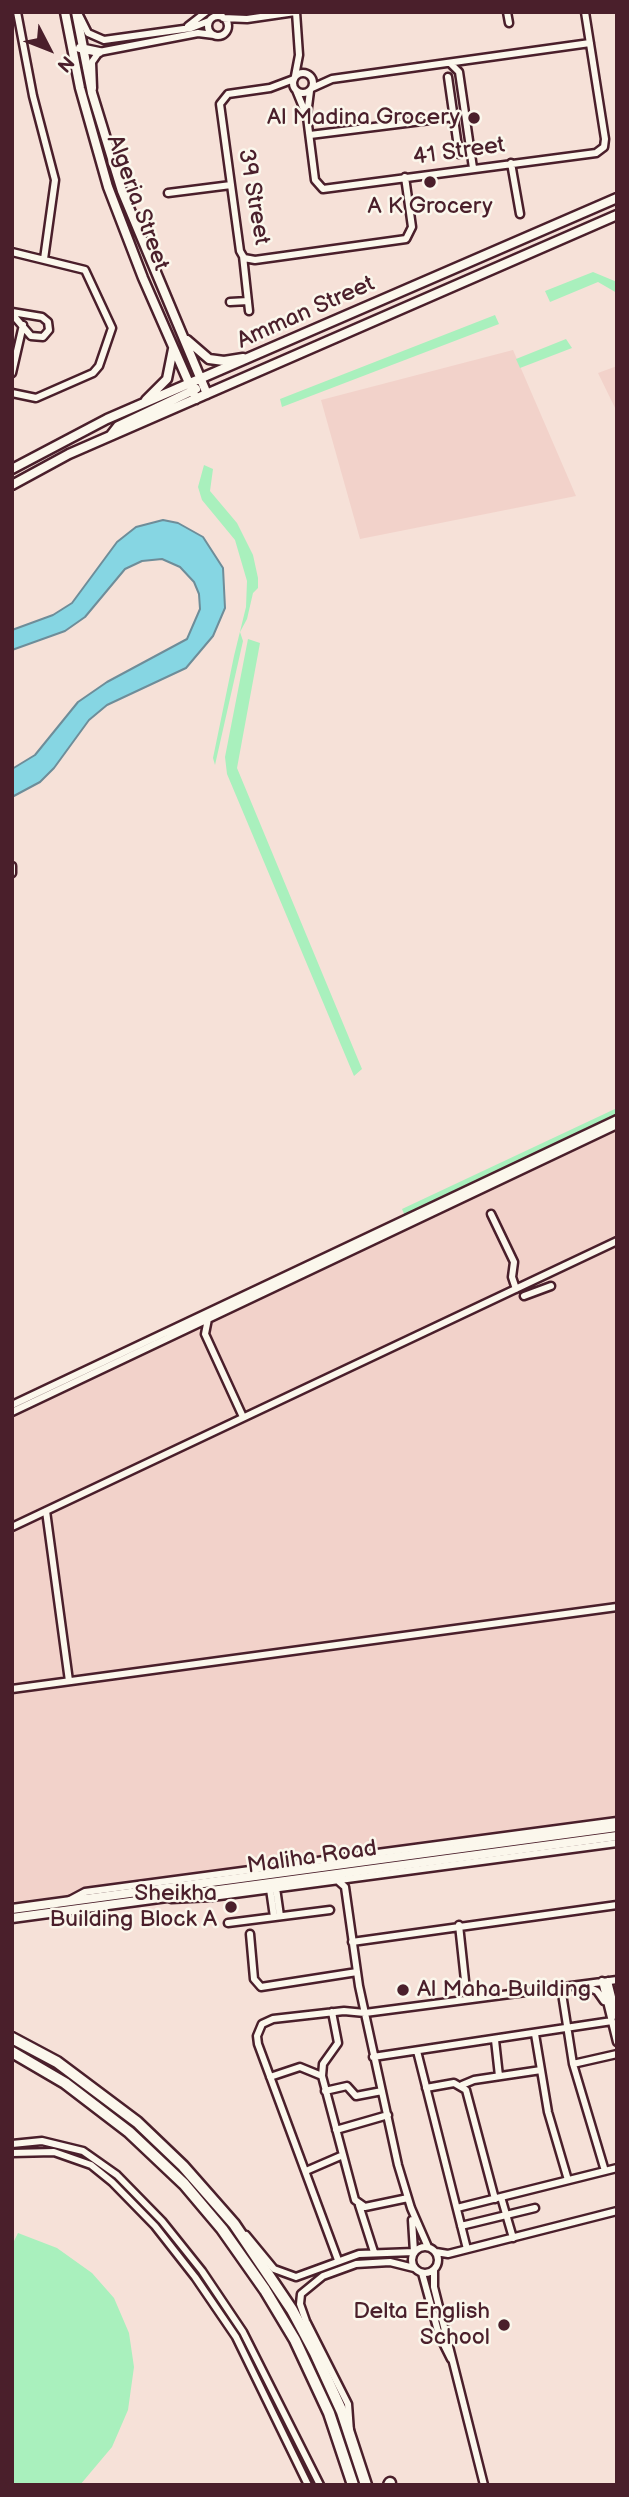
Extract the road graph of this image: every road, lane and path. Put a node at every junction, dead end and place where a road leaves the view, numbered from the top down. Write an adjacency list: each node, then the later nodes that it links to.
1 (17, 12): 44 (street)
2 (65, 12): 54 (main road, Algeria Street)
3 (75, 12): 16 (street); 19 (main road, Algeria Street)
4 (206, 12): 16 (street)
5 (295, 12): 9 (street); 14 (street)
6 (507, 12): 13 (street)
7 (585, 12): 18 (street)
8 (280, 13): 9 (street); 12 (street)
9 (289, 13): 14 (street)
10 (222, 15): 11 (street); 12 (street); 15 (street)
11 (211, 17): 16 (street); 17 (street)
12 (247, 19): 15 (street)
13 (509, 23)
14 (295, 25): 21 (street)
15 (227, 29): 17 (street)
16 (177, 30)
17 (214, 35): 20 (street)
18 (590, 43): 22 (street); 34 (street, 41 Street)
19 (82, 50): 20 (main road); 28 (main road, Algeria Street)
20 (99, 52): 28 (street)
21 (299, 55): 23 (street); 24 (street)
22 (450, 63): 26 (street); 29 (street)
23 (308, 74): 24 (street); 26 (street)
24 (294, 77): 27 (street); 37 (street, 39 Street)
25 (448, 77): 30 (street)
26 (311, 89): 27 (street); 31 (street)
27 (296, 90): 31 (street)
28 (92, 93): 52 (main road, Algeria Street)
29 (464, 109): 30 (street); 33 (street)
30 (453, 113): 32 (street); 33 (street)
31 (307, 117): 32 (street)
32 (310, 135): 36 (street, 41 Street)
33 (470, 150): 35 (street)
34 (512, 163): 35 (street, 41 Street); 40 (street)
35 (472, 168): 36 (street, 41 Street)
36 (405, 177): 45 (street, 39 Street)
37 (231, 185): 38 (street); 43 (street, 39 Street)
38 (168, 193)
39 (617, 198): 55 (main road, Amman Street)
40 (520, 214)
41 (617, 215): 59 (main road, Amman Street)
42 (12, 252): 44 (street)
43 (243, 256): 45 (street, 39 Street); 46 (street)
44 (42, 258): 60 (street)
45 (251, 260): 46 (street)
46 (244, 269): 47 (street)
47 (248, 300): 48 (street); 49 (street)
48 (230, 303)
49 (249, 311)
50 (12, 313): 51 (street); 53 (street)
51 (23, 326): 53 (street); 56 (street)
52 (181, 332): 57 (main road); 59 (main road, Algeria Street)
53 (31, 336): 56 (street)
54 (173, 346): 59 (main road, Algeria Street); 61 (main road)
55 (279, 346): 57 (main road, Amman Street); 59 (main road)
56 (19, 349): 58 (street)
57 (256, 356): 59 (main road, Amman Street)
58 (12, 373)
59 (199, 390): 61 (main road, Amman Street); 63 (main road, Amman Street)
60 (12, 393)
61 (138, 406): 62 (main road, Amman Street)
62 (12, 469)
63 (12, 485)
64 (12, 866): 65 (street)
65 (12, 873)
66 (617, 1119): 78 (street)
67 (617, 1125): 75 (street)
68 (491, 1214): 72 (street)
69 (617, 1241): 70 (street)
70 (538, 1279): 72 (street); 73 (street)
71 (551, 1286): 73 (street)
72 (516, 1289): 80 (street)
73 (543, 1289): 74 (street)
74 (524, 1296)
75 (208, 1319): 76 (street); 77 (street)
76 (188, 1328): 77 (street); 79 (street)
77 (205, 1334): 80 (street)
78 (12, 1405)
79 (12, 1412)
80 (243, 1417): 81 (street)
81 (46, 1511): 82 (street); 84 (street)
82 (12, 1527)
83 (617, 1607): 84 (street)
84 (69, 1681): 85 (street)
85 (12, 1689)
86 (617, 1821): 92 (street)
87 (617, 1827): 92 (main road, Maliha Road)
88 (617, 1836): 90 (main road, Maliha Road)
89 (617, 1843): 91 (street)
90 (484, 1854): 91 (main road); 93 (main road, Maliha Road)
91 (496, 1859): 94 (street)
92 (326, 1863): 101 (main road, Maliha Road)
93 (422, 1863): 94 (main road); 99 (main road, Maliha Road)
94 (414, 1871): 95 (street)
95 (352, 1878): 96 (street); 97 (street)
96 (336, 1880): 97 (street); 98 (street)
97 (345, 1887): 108 (street)
98 (273, 1888): 99 (street); 103 (street)
99 (162, 1898): 104 (main road, Maliha Road)
100 (617, 1905): 106 (street)
101 (12, 1909)
102 (330, 1910): 103 (street)
103 (277, 1916): 105 (street)
104 (12, 1918)
105 (229, 1923)
106 (459, 1925): 108 (street); 115 (street)
107 (250, 1934): 109 (street)
108 (352, 1942): 109 (street)
109 (357, 1972): 117 (street)
110 (617, 1980): 111 (street)
111 (605, 1981): 112 (street); 118 (street)
112 (581, 1984): 113 (street); 118 (street)
113 (561, 1987): 115 (street); 119 (street)
114 (617, 1991): 118 (street)
115 (467, 1999): 117 (street)
116 (332, 2012): 117 (street); 130 (street); 132 (street)
117 (365, 2013): 127 (street)
118 (614, 2016): 119 (street); 123 (street)
119 (566, 2029): 120 (street); 128 (street)
120 (536, 2034): 122 (street); 129 (street)
121 (14, 2038): 154 (highway)
122 (495, 2040): 124 (street); 131 (street)
123 (617, 2042)
124 (417, 2051): 127 (street); 134 (street)
125 (12, 2052): 172 (highway)
126 (617, 2054): 128 (street)
127 (373, 2057): 136 (street)
128 (573, 2064): 144 (street)
129 (541, 2070): 131 (street); 145 (street)
130 (321, 2076): 132 (street); 135 (street)
131 (499, 2076): 133 (street)
132 (270, 2077): 143 (street)
133 (462, 2085): 134 (street); 148 (street)
134 (426, 2088): 151 (street)
135 (326, 2091): 136 (street); 138 (street)
136 (382, 2091): 137 (street)
137 (388, 2115): 138 (street); 147 (street)
138 (336, 2130): 141 (street)
139 (12, 2144): 171 (street)
140 (12, 2153): 170 (street)
141 (343, 2155): 143 (street); 149 (street)
142 (617, 2168): 144 (street)
143 (306, 2171): 163 (street)
144 (605, 2171): 145 (street)
145 (568, 2180): 146 (street)
146 (527, 2191): 148 (street); 153 (street)
147 (408, 2198): 149 (street); 150 (street)
148 (498, 2198): 151 (street); 153 (street)
149 (359, 2204): 159 (street)
150 (411, 2208): 157 (street); 160 (street)
151 (457, 2208): 155 (street)
152 (617, 2211): 156 (street)
153 (506, 2215): 155 (street); 156 (street)
154 (234, 2224): 163 (street); 168 (highway)
155 (461, 2226): 158 (street)
156 (513, 2238): 158 (street)
157 (428, 2247): 160 (street); 161 (street)
158 (467, 2249): 162 (street)
159 (374, 2252): 160 (street); 163 (street)
160 (414, 2252): 164 (street)
161 (436, 2252): 162 (street); 165 (street)
162 (448, 2254): 165 (street)
163 (338, 2260)
164 (414, 2267): 166 (street); 168 (street)
165 (436, 2267): 166 (street); 167 (street)
166 (422, 2273): 167 (street)
167 (454, 2364): 173 (street)
168 (350, 2434): 169 (highway)
169 (368, 2483)
170 (308, 2485)
171 (320, 2485)
172 (353, 2485)
173 (484, 2485)

